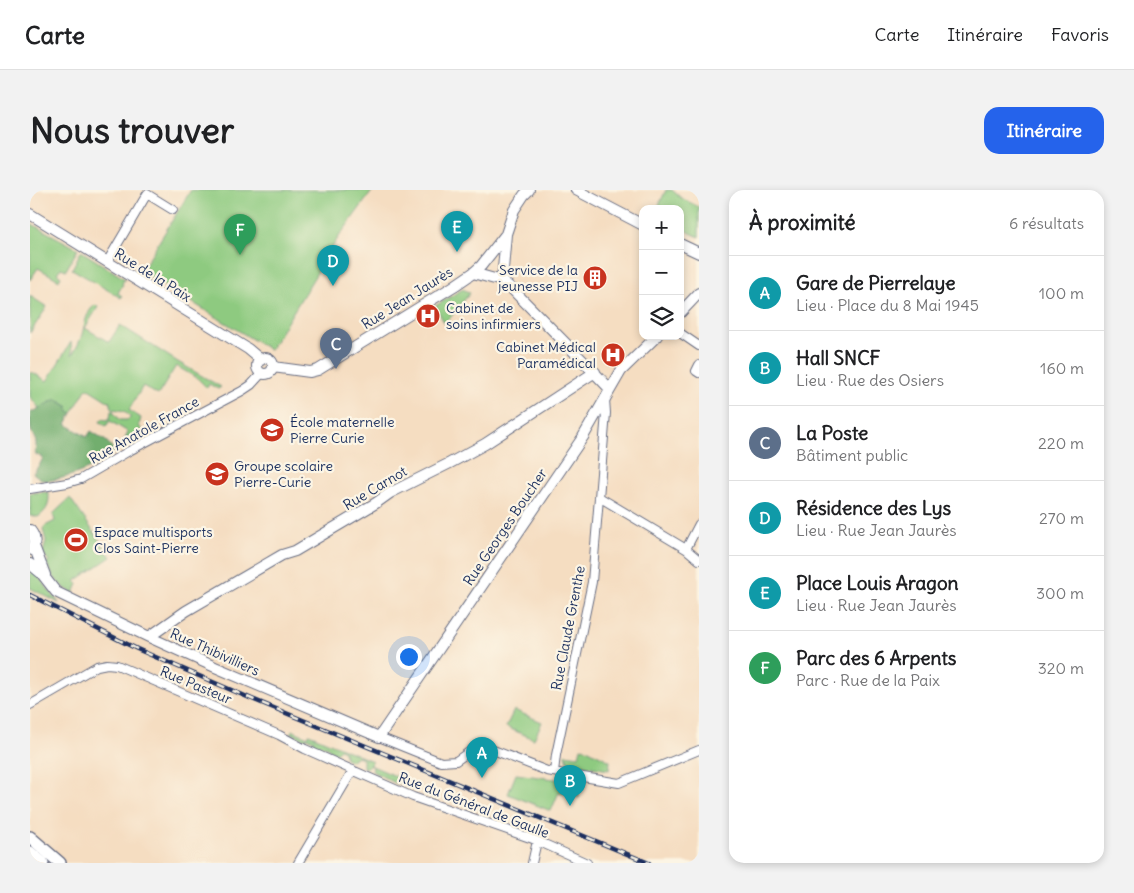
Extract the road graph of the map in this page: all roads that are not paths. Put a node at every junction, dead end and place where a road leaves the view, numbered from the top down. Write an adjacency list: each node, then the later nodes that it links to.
1 (529, 190): 6 (street)
2 (576, 190): 5 (street)
3 (173, 210): 9 (street)
4 (30, 214): 9 (street, Rue de la Paix)
5 (639, 223)
6 (506, 234): 10 (street); 11 (street)
7 (684, 246): 8 (street)
8 (698, 253)
9 (107, 262): 17 (street, Rue de la Paix)
10 (474, 272): 11 (street, Rue Jean Jaurès); 19 (street, Rue Jean Jaurès)
11 (502, 281): 20 (street)
12 (698, 293): 13 (street)
13 (684, 309)
14 (684, 336): 16 (street)
15 (653, 340): 23 (street, Rue Georges Boucher)
16 (699, 346)
17 (261, 360): 19 (street); 21 (street)
18 (699, 365): 22 (street)
19 (273, 367): 21 (street)
20 (595, 372): 23 (street); 33 (street, Rue Carnot)
21 (262, 373): 24 (street, Rue Anatole France)
22 (699, 373)
23 (608, 394): 25 (street, Rue Claude Grenthe); 35 (street, Rue Georges Boucher)
24 (30, 489)
25 (599, 497): 29 (street); 38 (street, Rue Claude Grenthe)
26 (699, 524): 29 (street)
27 (30, 530): 28 (street, Rue Thibivilliers)
28 (32, 549): 32 (street, Rue Thibivilliers)
29 (686, 549): 30 (street)
30 (699, 560)
31 (30, 564): 32 (street, Rue Thibivilliers)
32 (47, 581): 33 (street, Rue Thibivilliers)
33 (149, 637): 35 (street, Rue Thibivilliers)
34 (30, 705): 37 (street, Rue Pasteur)
35 (379, 737): 38 (street)
36 (699, 750): 38 (street)
37 (353, 770): 40 (street, Rue du Général de Gaulle); 44 (street)
38 (554, 772)
39 (30, 837): 43 (main road)
40 (537, 841): 45 (street); 46 (street, Rue du Général de Gaulle)
41 (30, 852): 42 (main road)
42 (43, 863)
43 (60, 863)
44 (298, 863)
45 (532, 863)
46 (586, 863)

